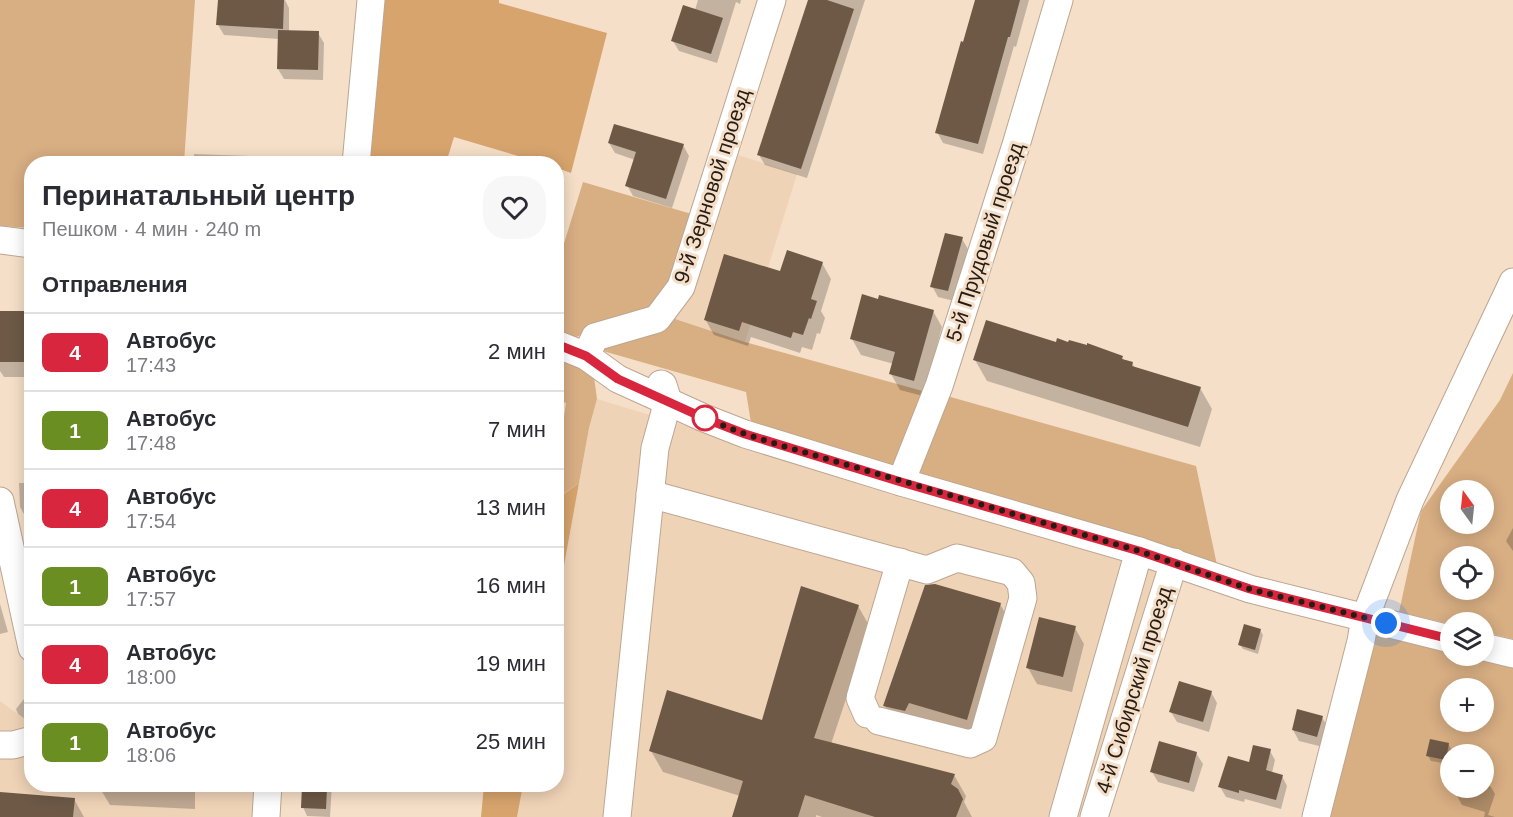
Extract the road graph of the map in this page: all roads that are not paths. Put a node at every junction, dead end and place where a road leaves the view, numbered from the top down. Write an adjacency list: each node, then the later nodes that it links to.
1 (371, 0): 4 (street)
2 (771, 0): 9 (street, 9-й Зерновой проезд)
3 (1059, 0): 11 (street, 5-й Прудовый проезд)
4 (357, 156)
5 (0, 240): 6 (street)
6 (24, 243)
7 (1513, 282): 18 (street)
8 (564, 347): 9 (street)
9 (586, 356): 10 (street)
10 (668, 401): 11 (street); 12 (street)
11 (901, 482): 14 (street)
12 (650, 494): 15 (street); 26 (street)
13 (0, 501): 17 (street)
14 (1139, 551): 16 (street); 27 (street)
15 (900, 562): 15 (street)
16 (1174, 562): 18 (street); 28 (street, 4-й Сибирский проезд)
17 (24, 611)
18 (1365, 618): 19 (street); 29 (street)
19 (1440, 637)
20 (1494, 649): 21 (street)
21 (1513, 654)
22 (24, 742): 23 (street)
23 (0, 745)
24 (268, 792): 25 (street)
25 (266, 817)
26 (616, 817)
27 (1063, 817)
28 (1094, 817)
29 (1316, 817)

